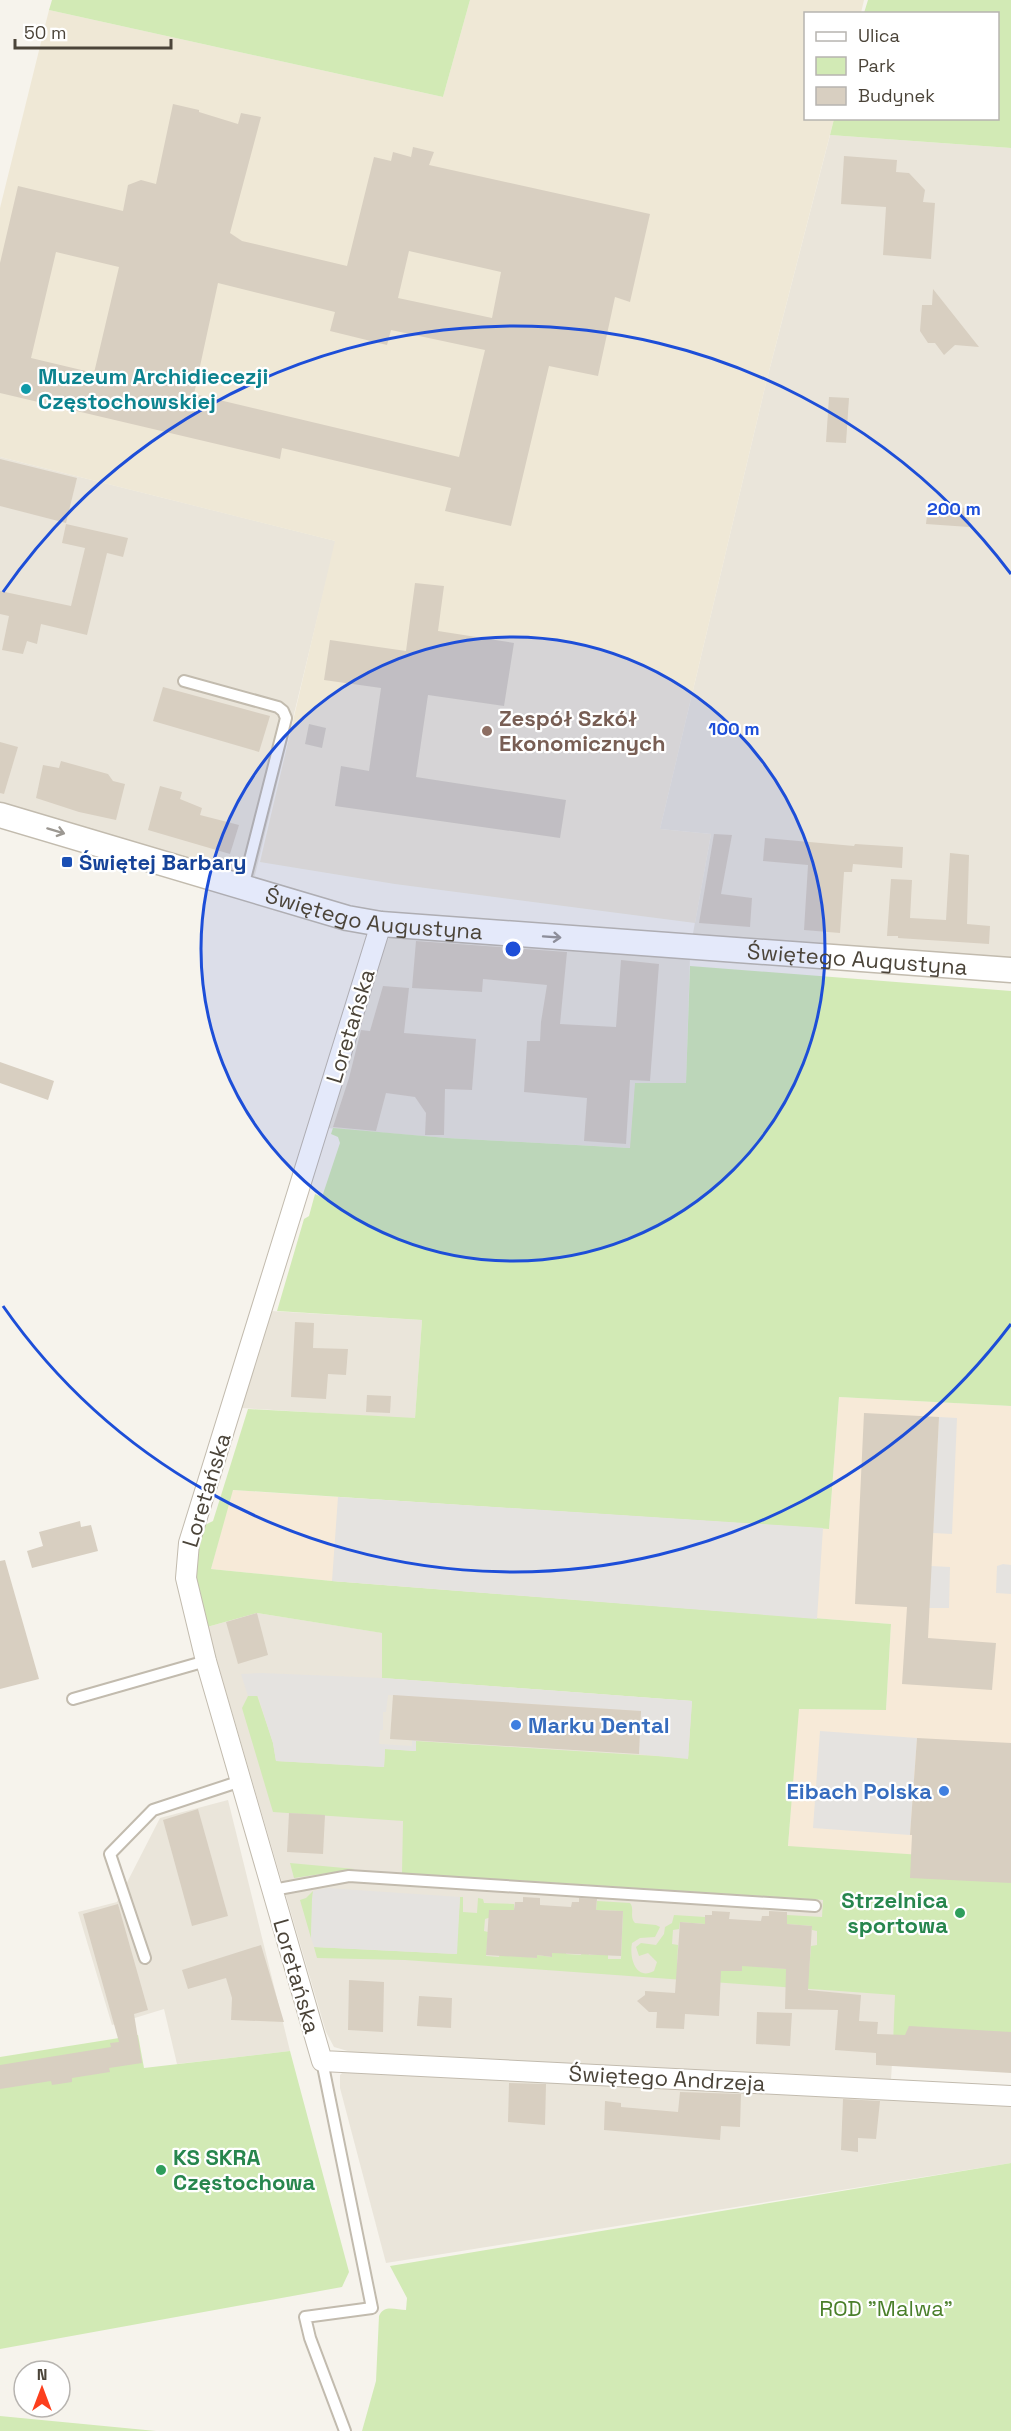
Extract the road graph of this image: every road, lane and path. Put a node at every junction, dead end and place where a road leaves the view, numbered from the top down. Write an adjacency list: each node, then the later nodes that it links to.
1 (184, 681): 3 (lane)
2 (0, 815): 3 (street, Świętego Augustyna, one-way to 3)
3 (243, 887): 4 (street, Świętego Augustyna)
4 (381, 924): 5 (street, Świętego Augustyna, one-way to 5); 6 (street, Loretańska)
5 (1011, 970)
6 (206, 1661): 7 (lane); 8 (street, Loretańska)
7 (73, 1699)
8 (241, 1781): 9 (street, Loretańska); 11 (lane)
9 (273, 1890): 10 (lane); 12 (street, Loretańska)
10 (815, 1906)
11 (145, 1958)
12 (322, 2061): 13 (street, Świętego Andrzeja); 14 (lane)
13 (1011, 2096)
14 (345, 2431)

